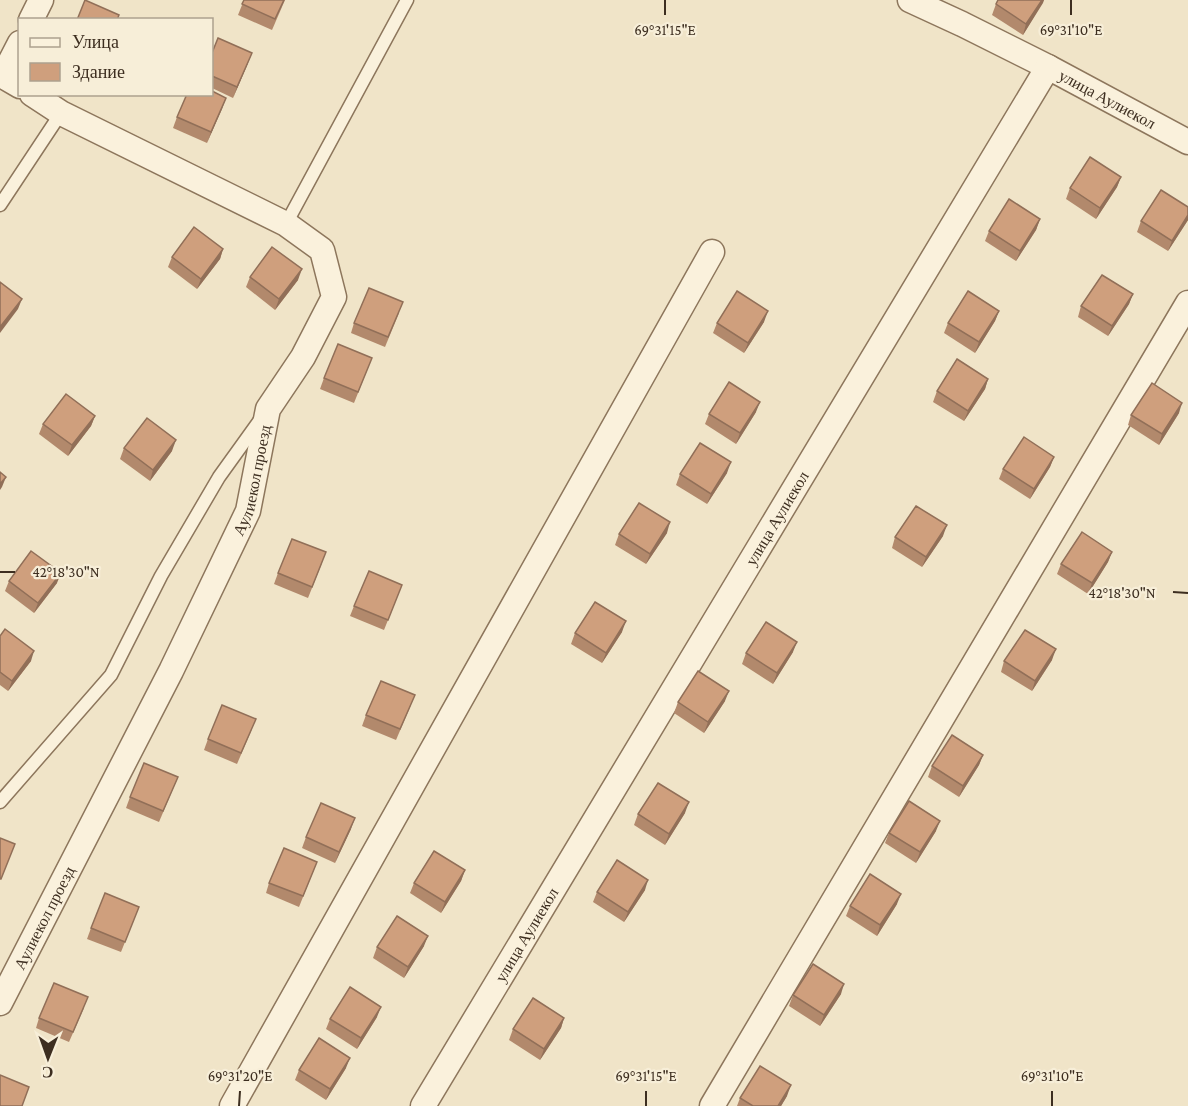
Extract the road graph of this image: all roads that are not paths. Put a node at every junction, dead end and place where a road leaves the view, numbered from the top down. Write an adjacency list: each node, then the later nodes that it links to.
1 (41, 0): 4 (street)
2 (408, 0): 12 (lane)
3 (910, 0): 6 (street)
4 (32, 18)
5 (18, 49): 7 (street)
6 (1048, 67): 10 (street, улица Аулиекол); 19 (street, улица Аулиекол)
7 (7, 79)
8 (35, 96): 9 (street, Аулиекол проезд)
9 (61, 113): 11 (lane); 12 (street, Аулиекол проезд)
10 (1188, 142)
11 (0, 205)
12 (286, 224): 15 (street, Аулиекол проезд)
13 (712, 252): 18 (street)
14 (1188, 303): 20 (street)
15 (268, 409): 16 (lane); 17 (street, Аулиекол проезд)
16 (0, 802)
17 (0, 1003)
18 (232, 1106)
19 (423, 1106)
20 (712, 1106)

